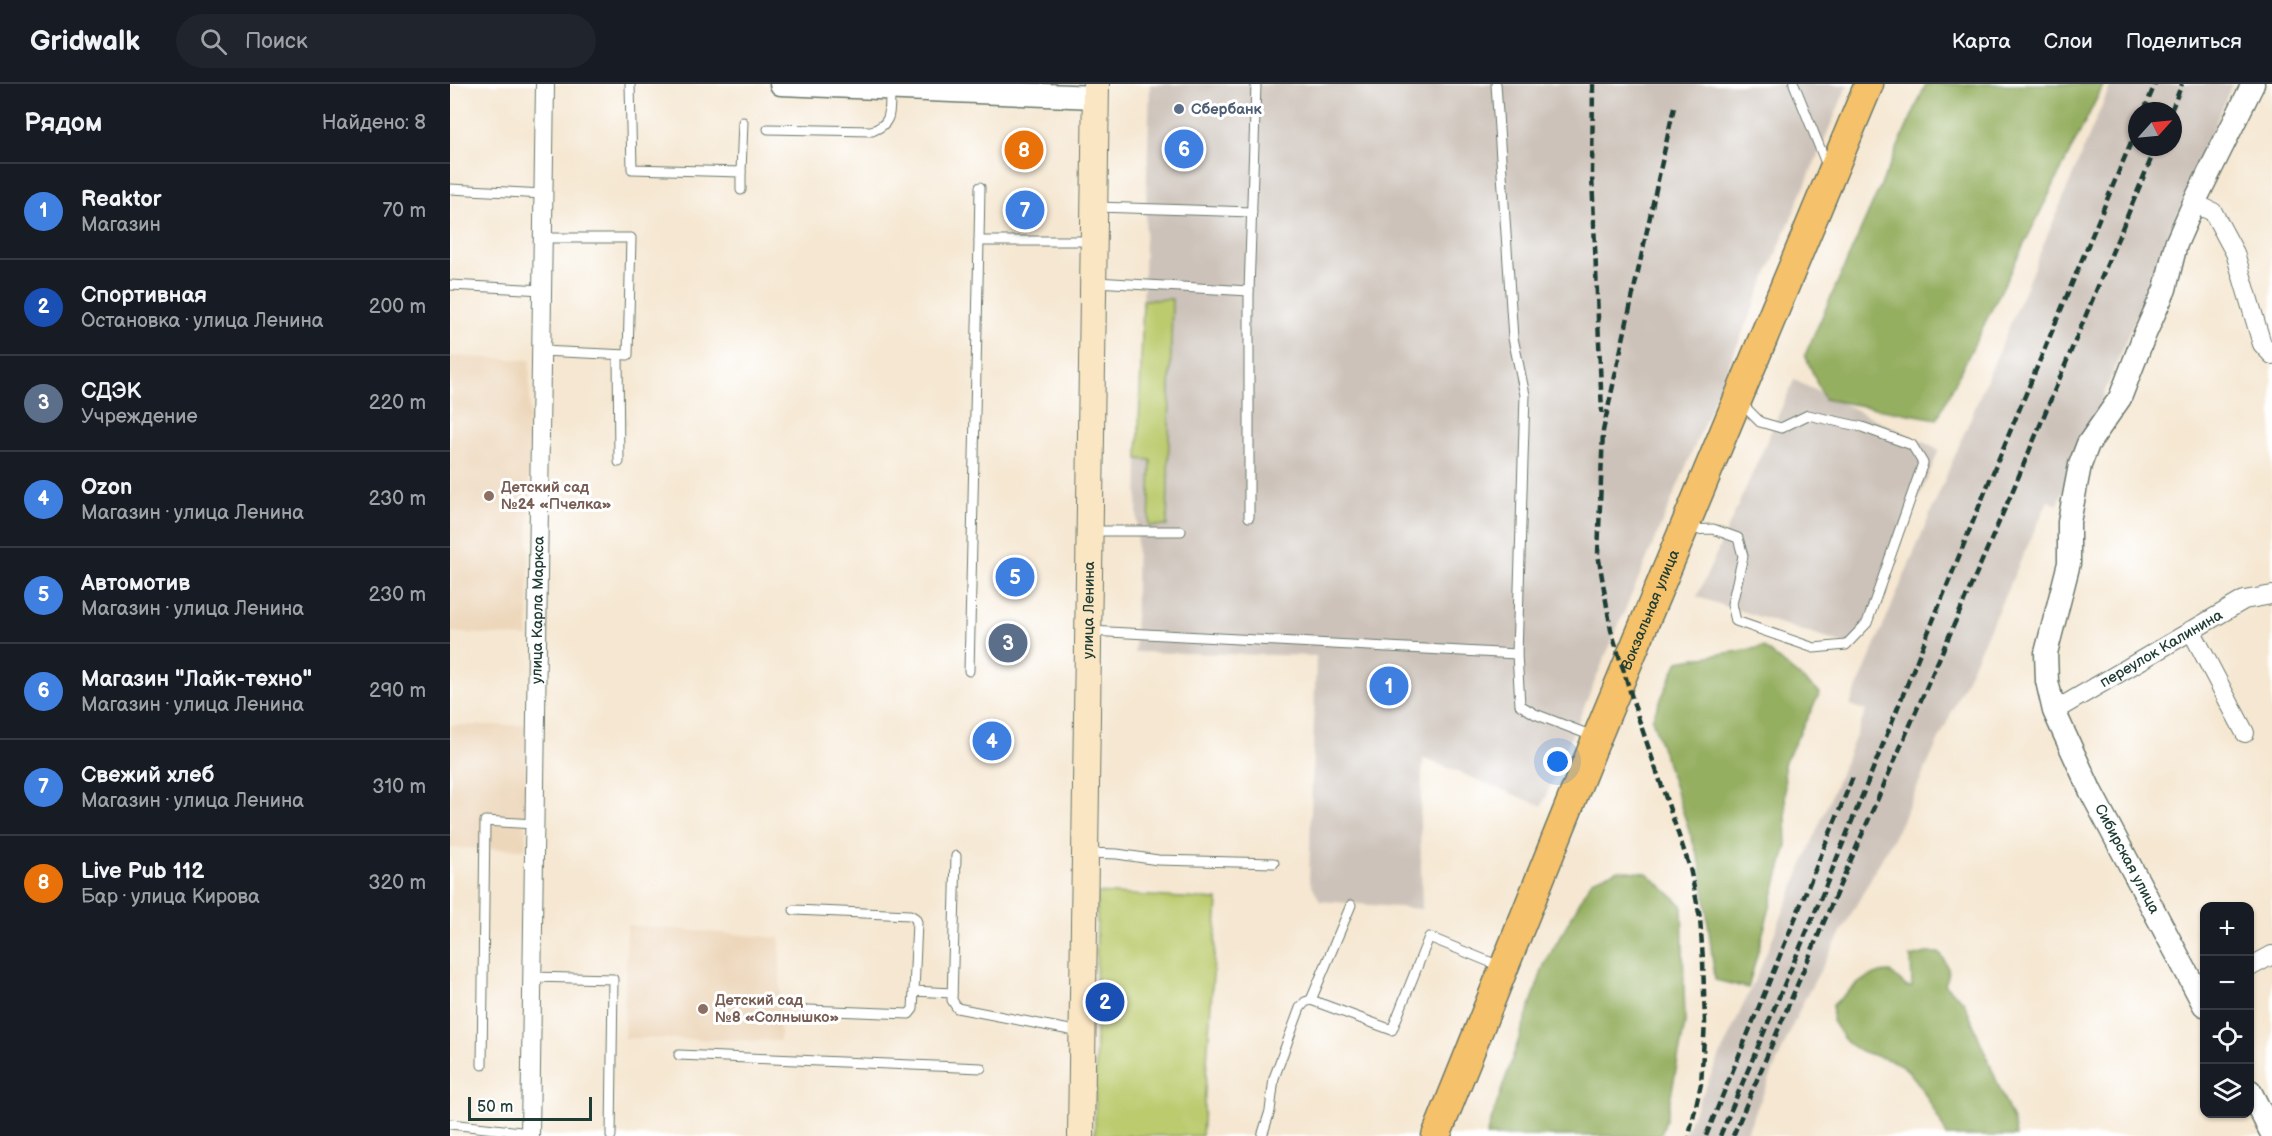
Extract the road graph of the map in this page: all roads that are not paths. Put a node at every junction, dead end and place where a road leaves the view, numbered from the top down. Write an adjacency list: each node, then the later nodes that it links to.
1 (545, 84): 19 (street, улица Карла Маркса)
2 (630, 84): 14 (lane)
3 (781, 84): 9 (street)
4 (1256, 84): 22 (lane)
5 (1496, 84): 42 (lane)
6 (1794, 84): 15 (lane)
7 (1869, 84): 15 (highway, Вокзальная улица)
8 (2253, 84): 20 (street, Сибирская улица)
9 (857, 86): 10 (street)
10 (890, 89): 11 (street); 13 (lane)
11 (1096, 90): 21 (main road, улица Ленина)
12 (743, 122): 14 (lane)
13 (768, 129)
14 (741, 172): 18 (lane)
15 (1831, 175): 33 (highway, Вокзальная улица)
16 (980, 187): 24 (lane)
17 (450, 189): 19 (lane)
18 (741, 190)
19 (544, 194): 23 (street, улица Карла Маркса)
20 (2194, 203): 32 (street); 44 (street, Сибирская улица)
21 (1095, 207): 22 (lane); 25 (main road, улица Ленина)
22 (1252, 212): 29 (lane)
23 (543, 238): 28 (street, улица Карла Маркса); 31 (lane)
24 (980, 241): 25 (lane); 43 (lane)
25 (1094, 241): 26 (main road, улица Ленина)
26 (1094, 282): 29 (lane); 36 (main road, улица Ленина)
27 (450, 285): 28 (lane)
28 (544, 291): 30 (street, улица Карла Маркса)
29 (1250, 291): 35 (lane)
30 (541, 351): 31 (lane); 47 (street, улица Карла Маркса)
31 (618, 355): 34 (lane)
32 (2272, 355)
33 (1738, 400): 38 (highway, Вокзальная улица); 38 (lane)
34 (619, 462)
35 (1249, 518)
36 (1090, 531): 37 (lane); 40 (main road, улица Ленина)
37 (1181, 531)
38 (1683, 531): 46 (highway, Вокзальная улица)
39 (2272, 595): 41 (street, переулок Калинина)
40 (1089, 630): 42 (lane); 48 (main road, улица Ленина)
41 (2191, 630): 44 (street, переулок Калинина); 45 (street)
42 (1517, 654): 46 (lane)
43 (969, 671)
44 (2054, 711): 57 (street, Сибирская улица)
45 (2245, 733)
46 (1597, 737): 55 (highway, Вокзальная улица)
47 (534, 824): 56 (street, улица Карла Маркса); 64 (lane)
48 (1085, 853): 50 (lane); 62 (main road, улица Ленина)
49 (956, 856): 59 (lane)
50 (1274, 863)
51 (1351, 905): 60 (lane)
52 (794, 910): 58 (lane)
53 (2272, 955): 54 (street)
54 (2254, 965)
55 (1504, 968): 60 (lane); 73 (highway, Вокзальная улица)
56 (532, 977): 69 (street, улица Карла Маркса); 70 (lane)
57 (2200, 991)
58 (914, 992): 59 (lane); 61 (lane)
59 (952, 993): 62 (lane)
60 (1311, 1000): 72 (lane)
61 (808, 1010)
62 (1082, 1033): 71 (main road, улица Ленина)
63 (679, 1055): 65 (lane)
64 (482, 1065)
65 (981, 1068)
66 (2254, 1099): 68 (street)
67 (450, 1124): 69 (lane)
68 (2272, 1134)
69 (530, 1135)
70 (611, 1136)
71 (1081, 1136)
72 (1262, 1136)
73 (1436, 1136)

